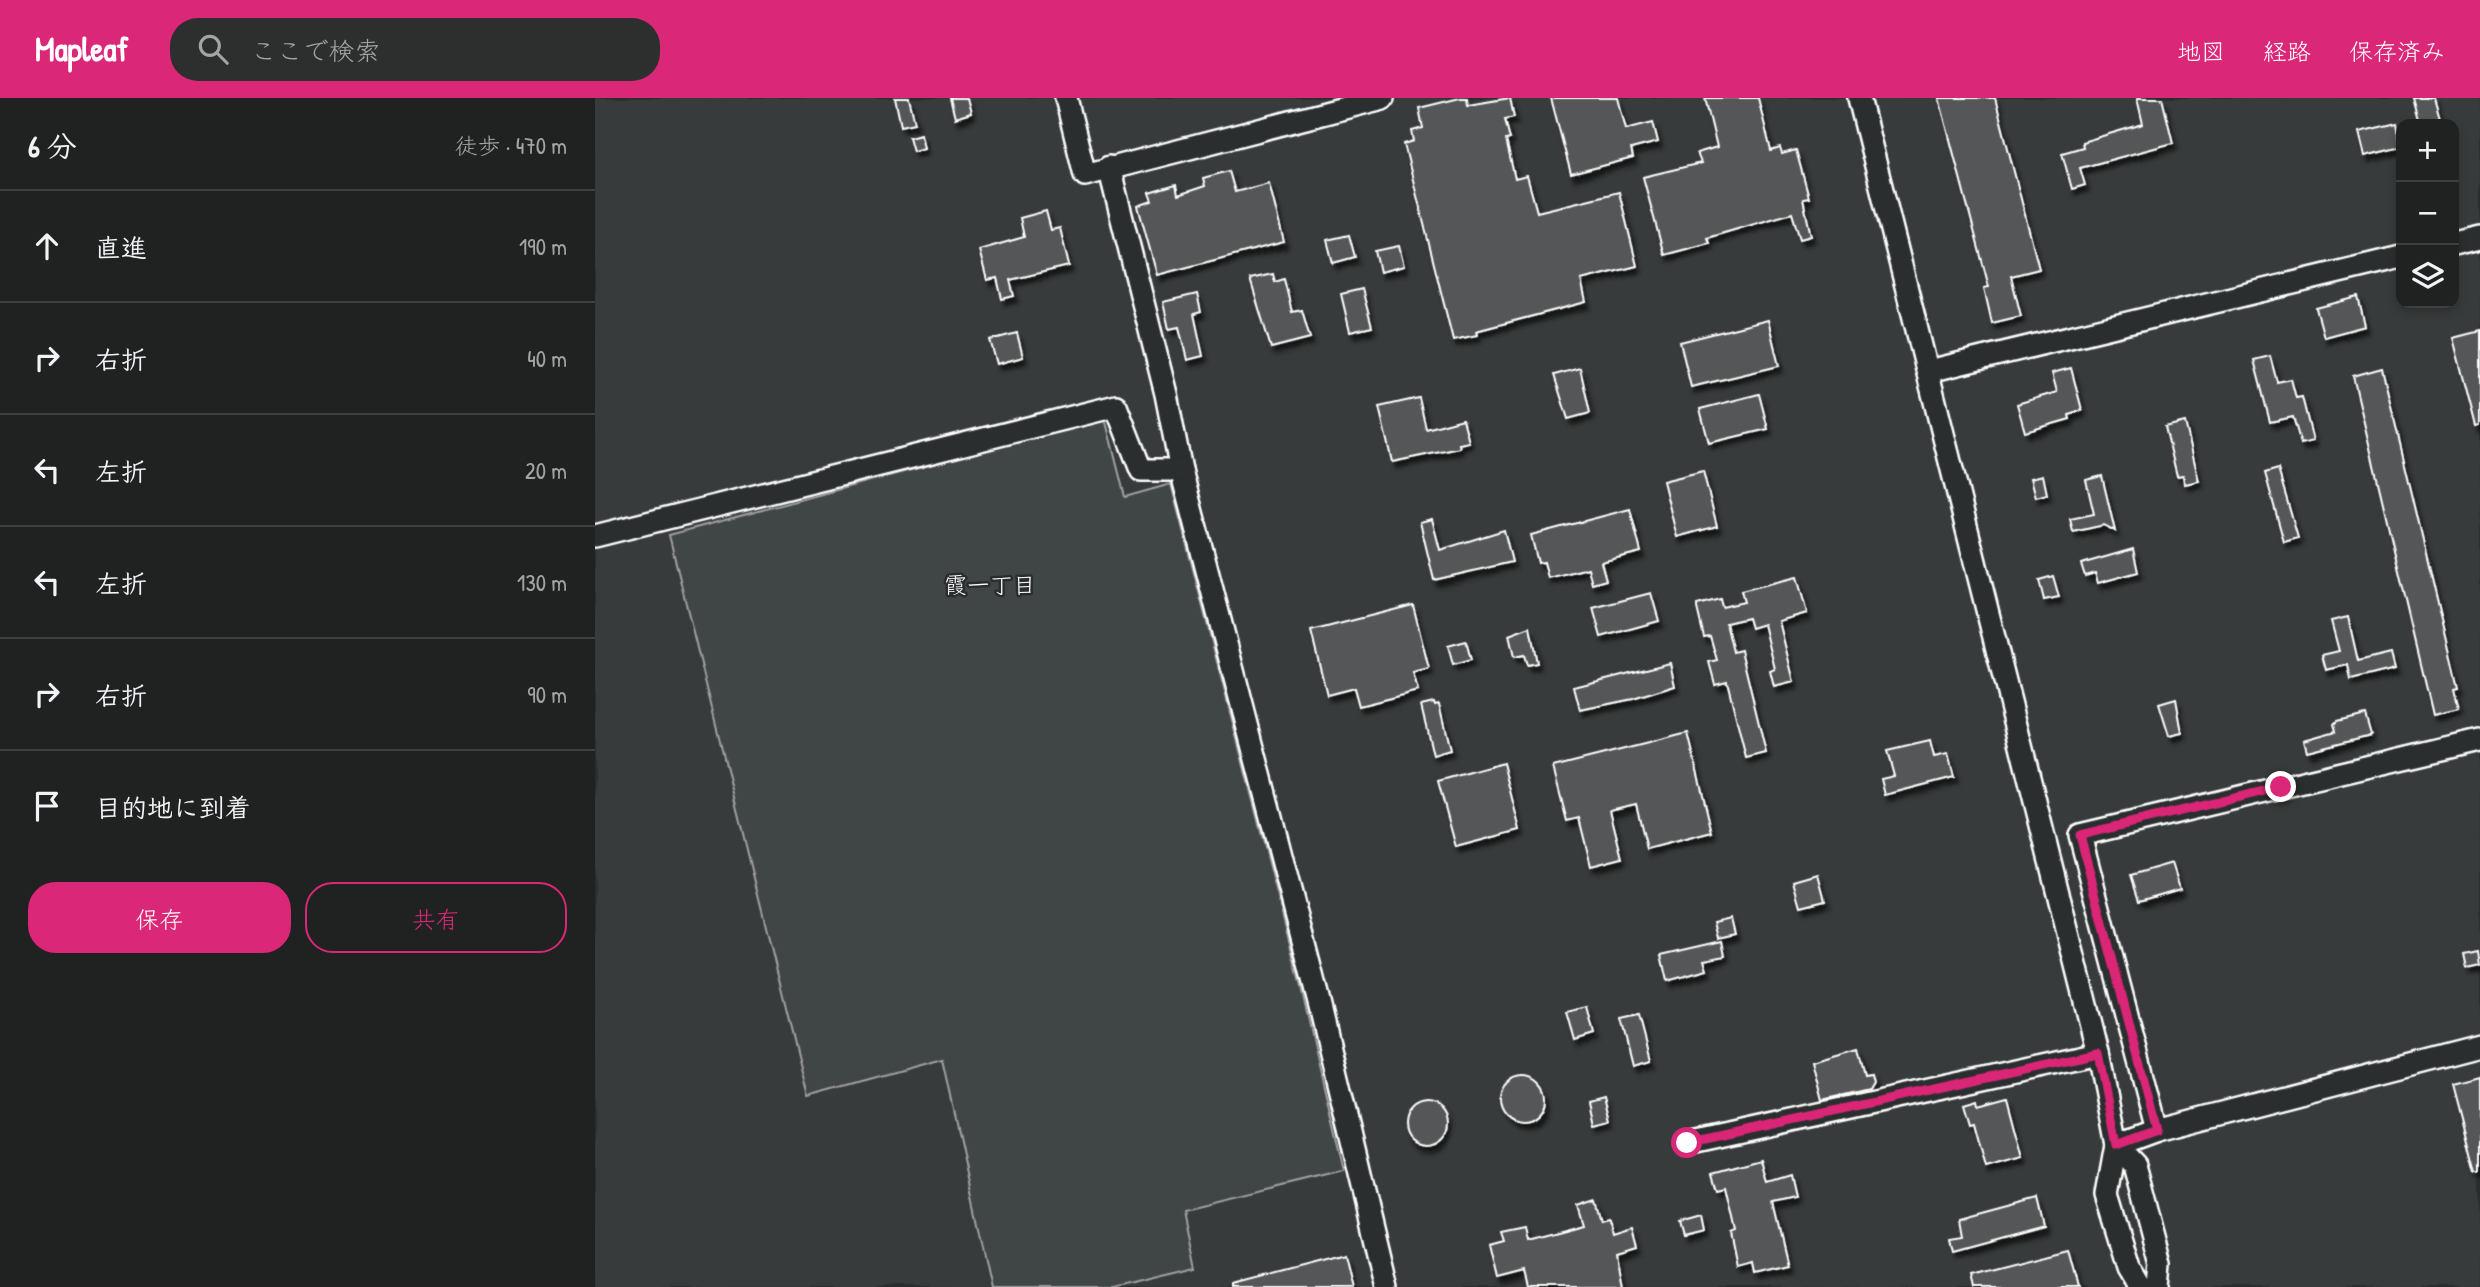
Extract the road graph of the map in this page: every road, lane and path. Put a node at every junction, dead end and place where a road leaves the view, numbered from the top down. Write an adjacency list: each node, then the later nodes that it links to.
1 (1066, 98): 4 (lane)
2 (1383, 98): 4 (lane)
3 (1859, 98): 8 (lane)
4 (1109, 167): 9 (lane)
5 (2480, 238): 6 (lane)
6 (2459, 243)
7 (2396, 258): 8 (lane)
8 (1929, 371): 13 (lane)
9 (1181, 470): 10 (lane); 17 (lane)
10 (595, 536)
11 (2480, 740): 14 (lane)
12 (2480, 1046): 14 (lane)
13 (2098, 1053): 15 (lane); 16 (lane)
14 (2157, 1130): 16 (lane)
15 (1687, 1143)
16 (2116, 1145): 18 (lane); 19 (lane)
17 (1387, 1287)
18 (2141, 1287)
19 (2159, 1287)

